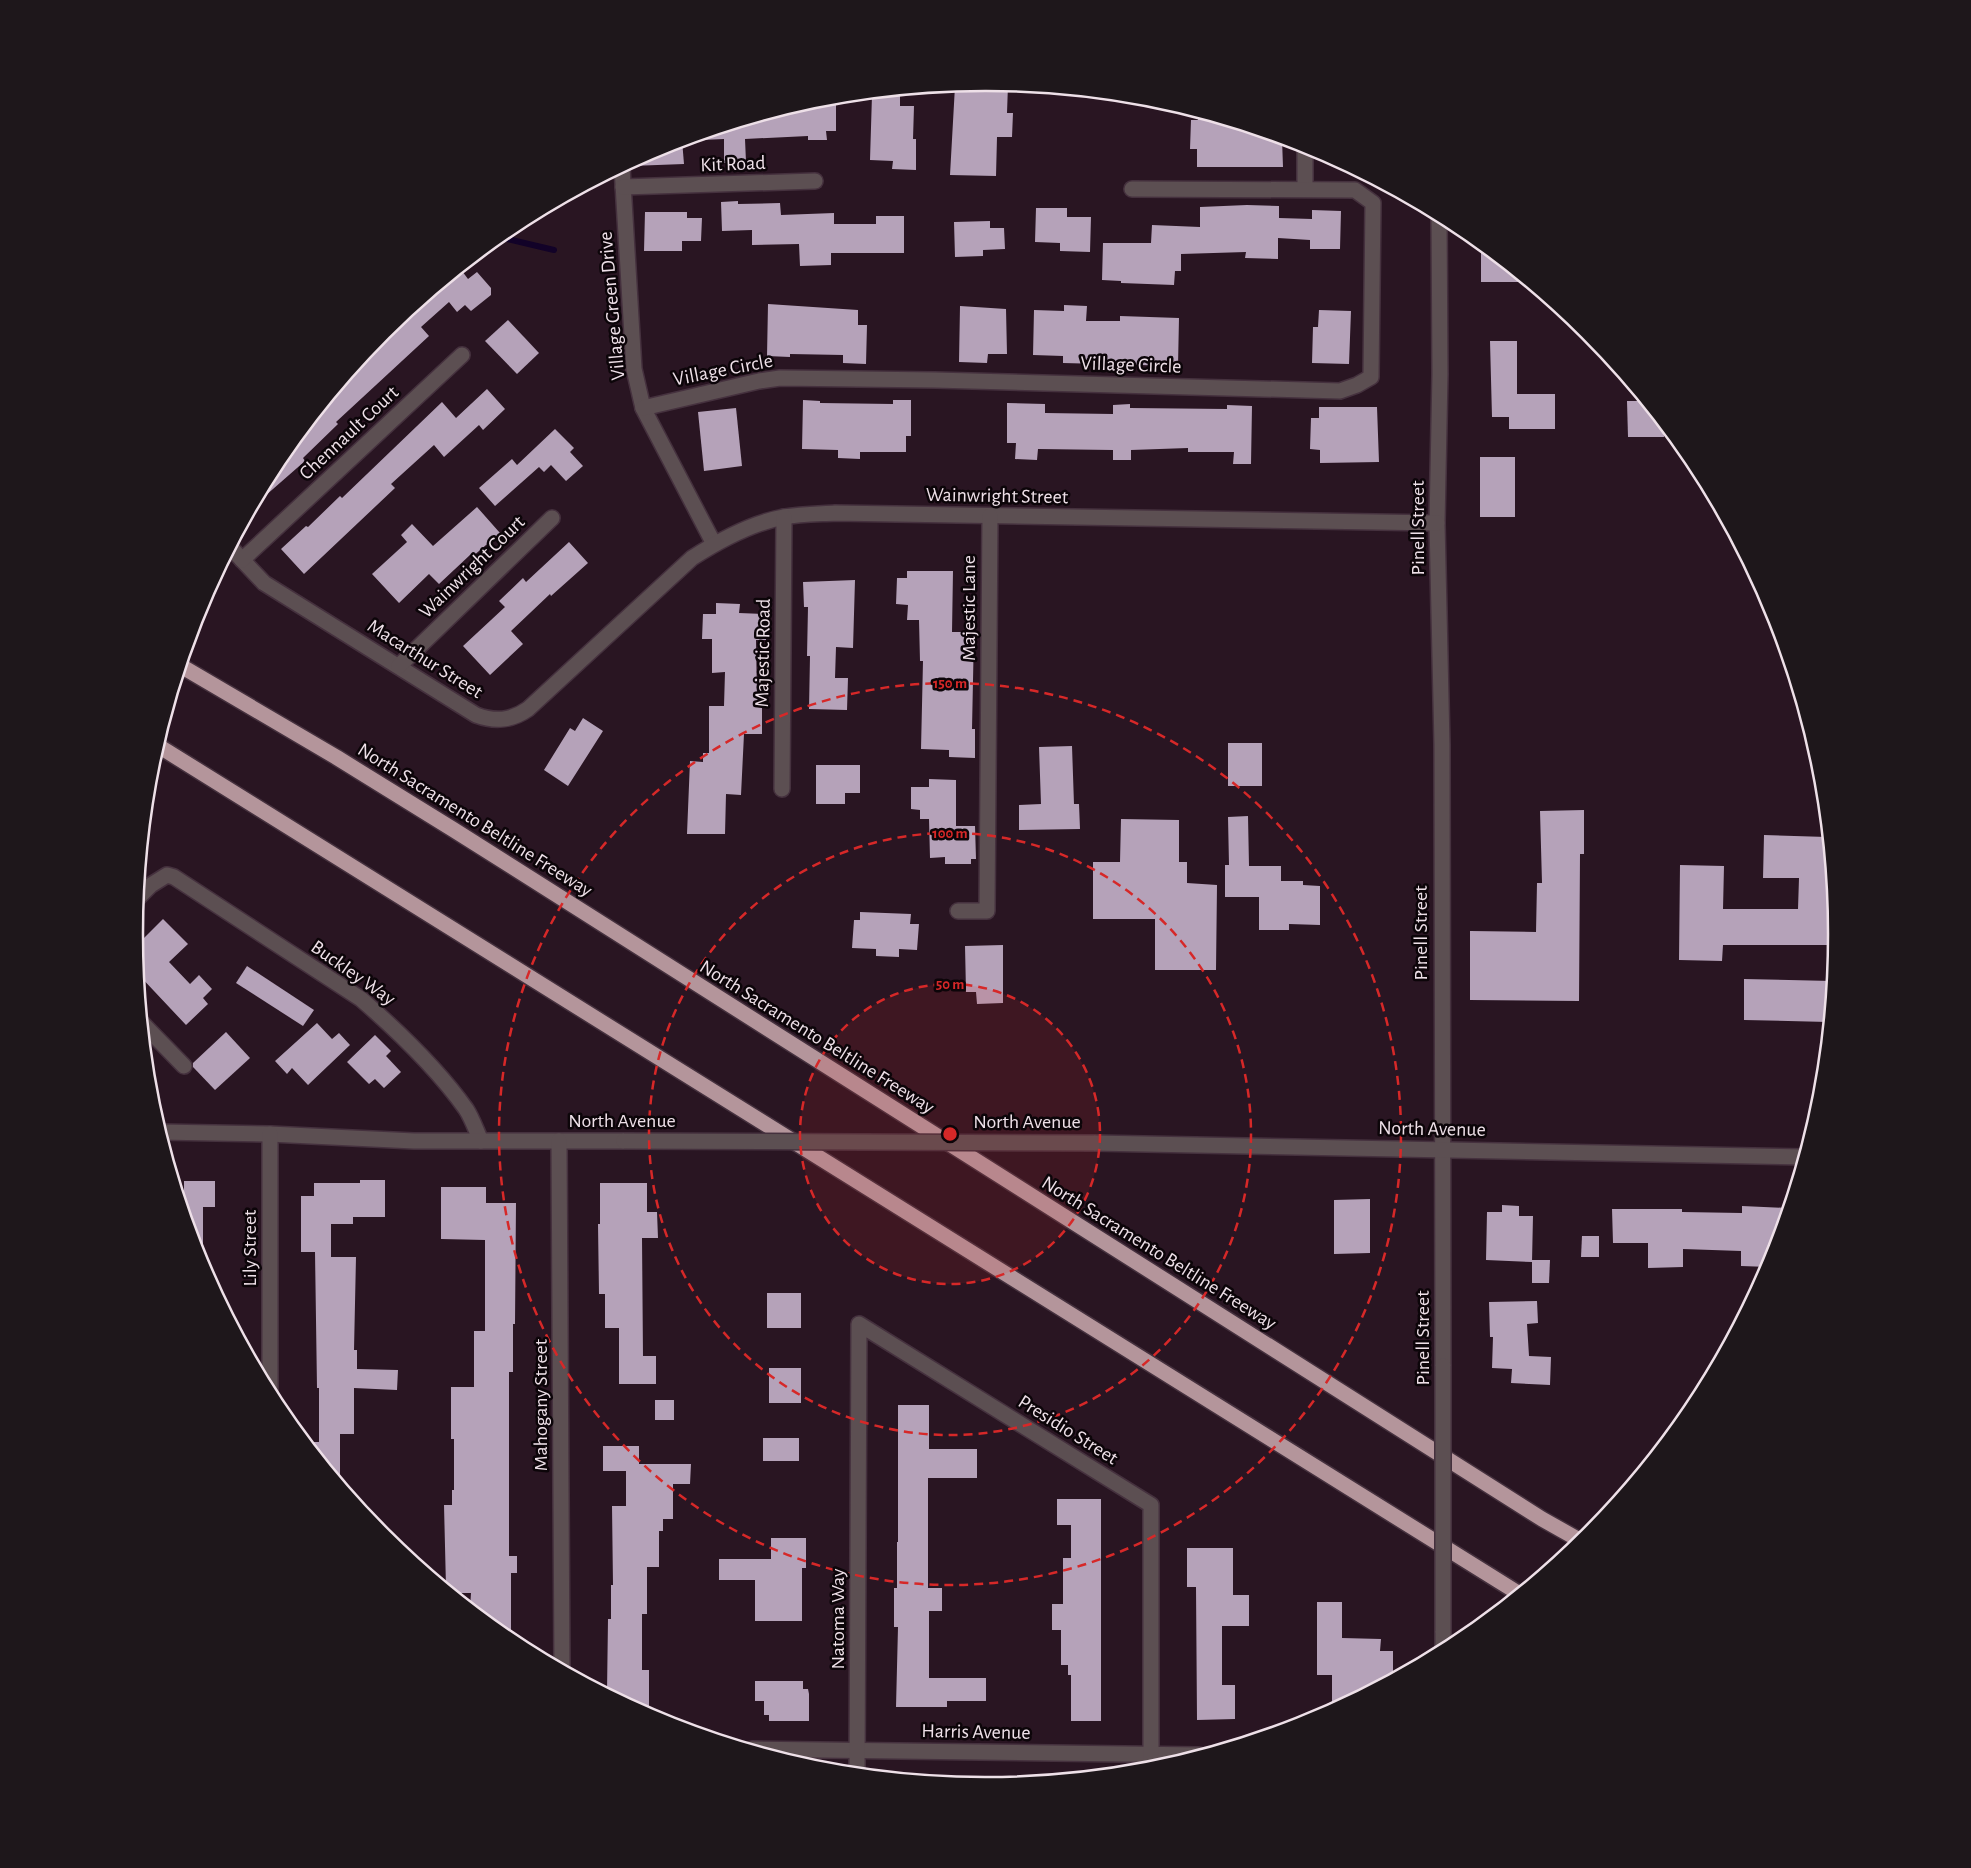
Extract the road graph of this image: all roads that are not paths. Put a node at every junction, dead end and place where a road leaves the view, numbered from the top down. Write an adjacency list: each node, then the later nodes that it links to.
1 (1305, 154): 6 (street)
2 (622, 174): 4 (street, Village Green Drive)
3 (815, 181): 4 (street, Kit Road)
4 (623, 187): 9 (street, Village Green Drive)
5 (1132, 189): 6 (street, Village Circle)
6 (1305, 189): 9 (street, Village Circle)
7 (1439, 224): 13 (street, Pinell Street)
8 (462, 355): 16 (street, Chennault Court)
9 (643, 408): 14 (street, Village Green Drive)
10 (990, 516): 11 (street, Wainwright Street); 13 (street, Wainwright Street); 25 (street, Majestic Lane)
11 (784, 517): 14 (street, Wainwright Street); 23 (street, Majestic Road)
12 (552, 518): 18 (street, Wainwright Court)
13 (1437, 523): 32 (street, Pinell Street)
14 (714, 544): 17 (street, Wainwright Street)
15 (235, 552): 16 (street, Macarthur Street)
16 (242, 560): 18 (street, Macarthur Street)
17 (600, 644): 18 (street, Macarthur Street)
18 (399, 666)
19 (185, 669): 36 (highway, North Sacramento Beltline Freeway)
20 (164, 749): 22 (highway)
21 (163, 753): 22 (highway)
22 (188, 765): 37 (highway)
23 (782, 789)
24 (145, 891): 30 (street, Buckley Way)
25 (958, 911)
26 (149, 1030): 27 (street)
27 (184, 1066)
28 (167, 1132): 29 (street, North Avenue)
29 (270, 1134): 30 (street, North Avenue); 34 (street, Lily Street)
30 (481, 1141): 31 (street, North Avenue)
31 (559, 1141): 32 (street, North Avenue, bridge); 39 (street, Mahogany Street)
32 (1442, 1149): 33 (street, North Avenue); 38 (street, Pinell Street, bridge)
33 (1799, 1156)
34 (270, 1378)
35 (858, 1465): 41 (street, Natoma Way); 42 (street, Presidio Street)
36 (1574, 1537)
37 (1514, 1591)
38 (1443, 1642)
39 (562, 1663)
40 (768, 1748): 41 (street, Harris Avenue)
41 (857, 1750): 42 (street, Harris Avenue); 45 (street, Natoma Way)
42 (1151, 1754): 43 (street, Harris Avenue); 44 (street, Presidio Street)
43 (1177, 1755)
44 (1151, 1761)
45 (857, 1767)

